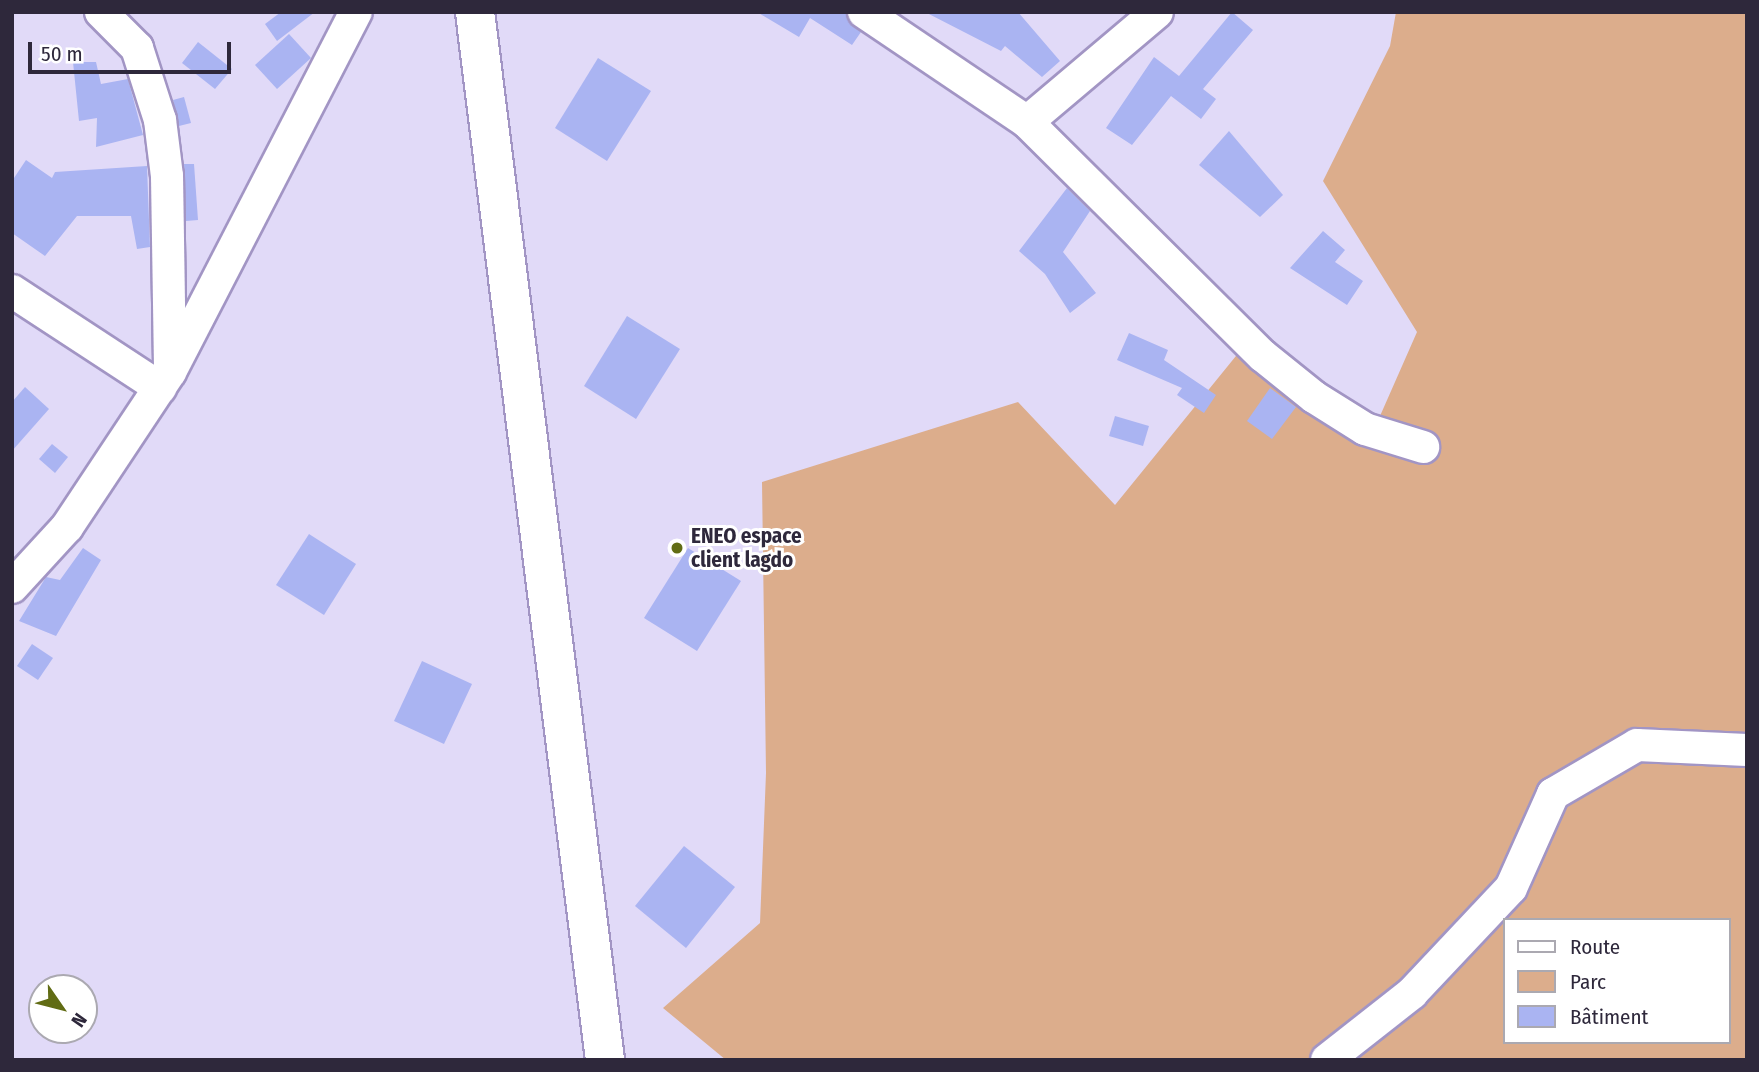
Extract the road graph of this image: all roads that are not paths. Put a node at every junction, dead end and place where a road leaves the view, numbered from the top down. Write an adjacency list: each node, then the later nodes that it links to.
1 (101, 12): 8 (street)
2 (356, 12): 8 (street)
3 (475, 12): 12 (street)
4 (864, 12): 6 (street)
5 (1157, 12): 6 (street)
6 (1027, 122): 9 (street)
7 (12, 291): 8 (street)
8 (165, 380): 10 (street)
9 (1423, 447)
10 (12, 587)
11 (1747, 750): 13 (street)
12 (605, 1060)
13 (1326, 1060)

